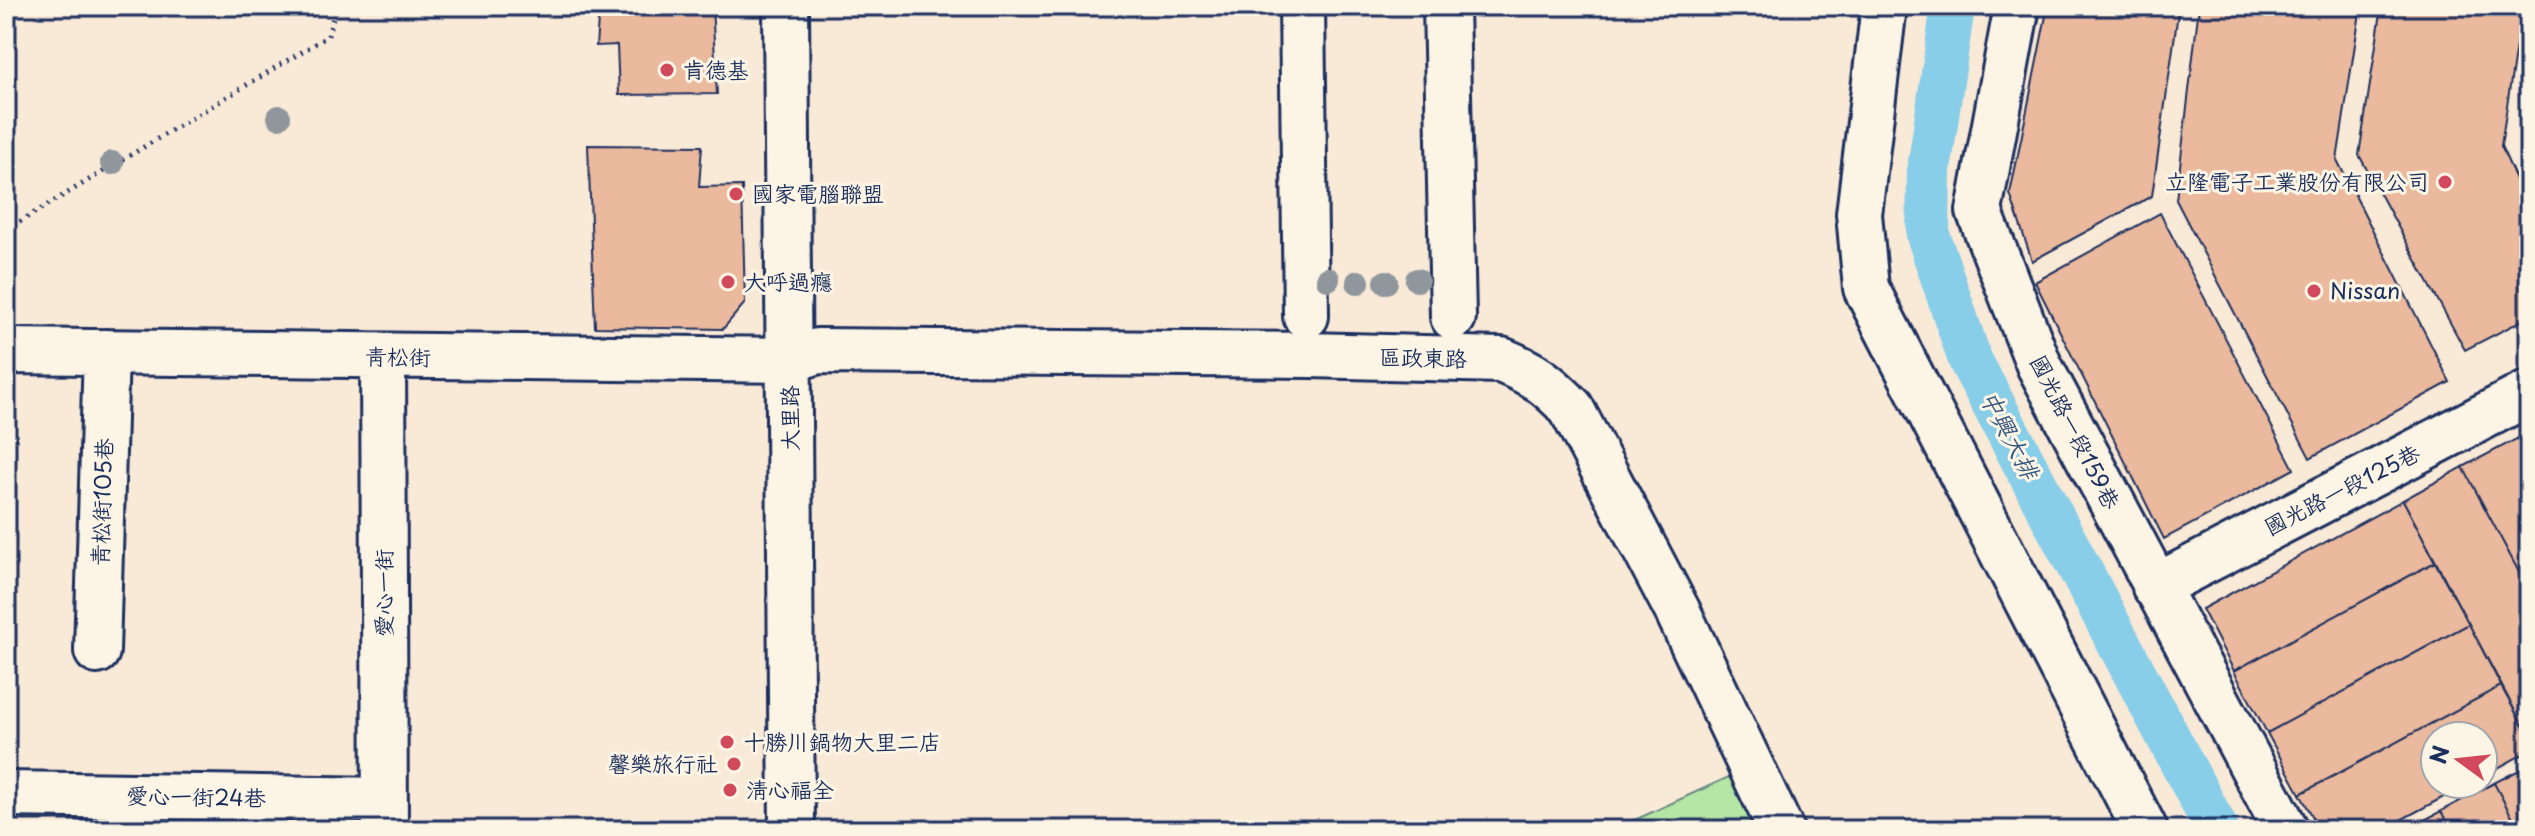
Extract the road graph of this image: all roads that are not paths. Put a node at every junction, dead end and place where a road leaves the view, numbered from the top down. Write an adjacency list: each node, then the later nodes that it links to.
1 (786, 6): 11 (street, 大里路)
2 (1302, 6): 6 (street)
3 (1446, 6): 7 (street)
4 (1884, 6): 20 (street)
5 (2017, 6): 13 (street, 國光路一段159巷)
6 (1306, 316)
7 (1453, 317)
8 (6, 351): 9 (street, 青松街)
9 (106, 352): 10 (street, 青松街); 14 (street, 青松街105巷)
10 (383, 356): 11 (street, 青松街); 17 (street, 愛心一街)
11 (790, 360): 18 (street, 大里路); 19 (street, 區政東路)
12 (2529, 393): 13 (street, 國光路一段125巷)
13 (2155, 587): 21 (street, 國光路一段159巷)
14 (97, 651)
15 (6, 794): 16 (street, 愛心一街24巷)
16 (230, 814): 17 (street, 愛心一街24巷)
17 (385, 815)
18 (792, 830)
19 (1781, 830)
20 (2145, 830)
21 (2286, 830)

